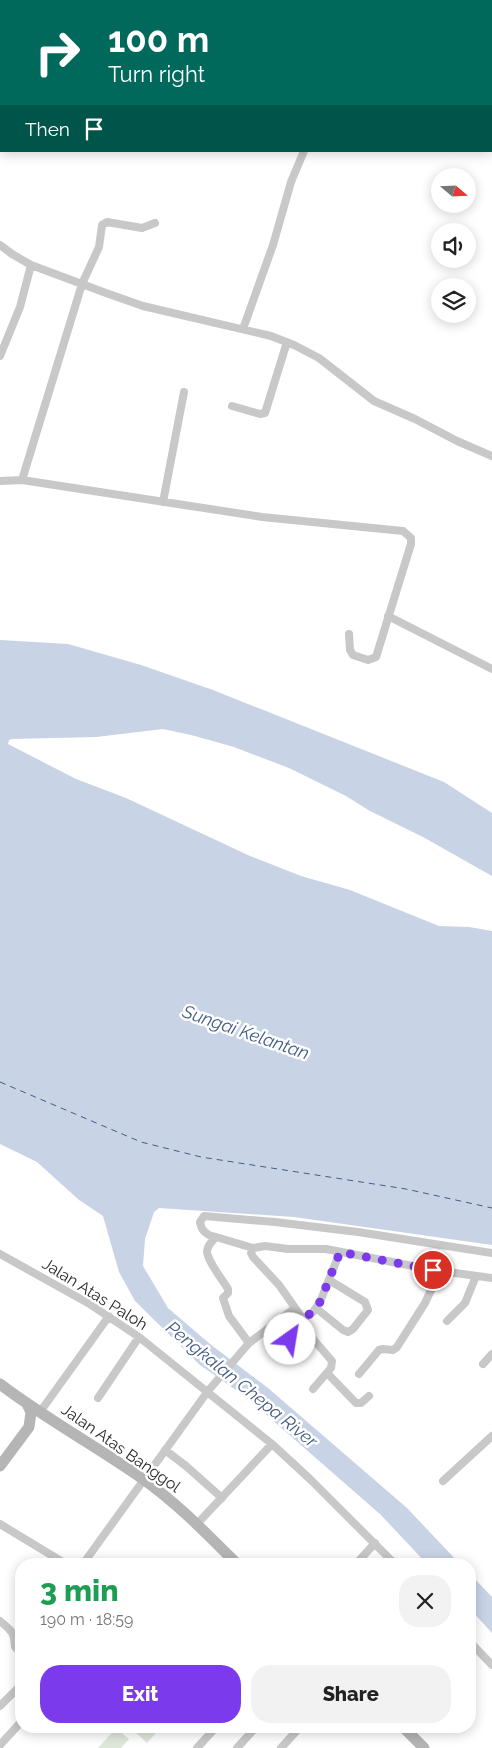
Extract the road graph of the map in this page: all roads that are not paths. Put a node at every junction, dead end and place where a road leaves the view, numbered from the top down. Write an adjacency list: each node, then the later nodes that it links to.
1 (304, 152): 6 (street)
2 (155, 223): 5 (street)
3 (0, 245): 4 (street)
4 (31, 265): 5 (street); 8 (street)
5 (82, 284): 6 (street); 12 (street)
6 (243, 329): 7 (street)
7 (287, 342): 10 (street); 11 (street)
8 (0, 356)
9 (184, 392): 14 (street)
10 (232, 406)
11 (492, 456)
12 (22, 480): 13 (street); 14 (street)
13 (0, 481)
14 (163, 502): 15 (street)
15 (388, 616): 16 (street); 17 (street)
16 (349, 634)
17 (492, 669)
18 (216, 1237): 19 (street); 21 (street); 33 (street)
19 (253, 1248): 20 (street); 27 (street)
20 (340, 1252): 23 (street); 26 (street)
21 (492, 1253)
22 (1, 1256): 29 (street, Jalan Atas Paloh)
23 (433, 1270): 24 (street); 38 (street)
24 (476, 1276): 25 (street); 30 (street)
25 (492, 1278)
26 (329, 1280): 28 (street); 28 (street)
27 (296, 1308): 31 (street); 33 (street)
28 (316, 1308): 31 (street)
29 (109, 1316): 32 (street, Jalan Atas Paloh); 45 (street)
30 (447, 1320)
31 (302, 1322): 35 (street); 37 (street)
32 (139, 1337): 41 (street, Jalan Atas Paloh); 43 (street)
33 (246, 1346): 41 (street)
34 (492, 1354): 36 (street)
35 (276, 1355)
36 (482, 1364)
37 (327, 1373): 40 (street); 42 (street)
38 (359, 1374)
39 (0, 1384): 44 (main road, Jalan Atas Banggol)
40 (314, 1389)
41 (208, 1391): 49 (street, Jalan Atas Paloh); 50 (street)
42 (369, 1396)
43 (98, 1398)
44 (26, 1404): 45 (main road, Jalan Atas Banggol); 47 (main road)
45 (40, 1412): 46 (main road, Jalan Atas Banggol)
46 (60, 1426): 47 (main road); 52 (main road, Jalan Atas Banggol)
47 (29, 1427): 51 (main road)
48 (492, 1436): 53 (street)
49 (272, 1444): 54 (street); 57 (street, Jalan Atas Paloh)
50 (165, 1450): 52 (street); 54 (street)
51 (0, 1466)
52 (144, 1480): 56 (main road, Jalan Atas Banggol); 59 (street)
53 (443, 1480)
54 (222, 1498): 56 (street)
55 (0, 1524): 58 (street)
56 (197, 1524): 60 (main road, Jalan Atas Banggol)
57 (375, 1544): 61 (street); 62 (street, Jalan Atas Paloh)
58 (56, 1558)
59 (87, 1558)
60 (231, 1558)
61 (362, 1558)
62 (389, 1558)
63 (0, 1622): 64 (street)
64 (15, 1637)
65 (476, 1648): 66 (street)
66 (492, 1665)
67 (15, 1691): 68 (street)
68 (0, 1706)
69 (15, 1729): 74 (street)
70 (211, 1733): 75 (street)
71 (251, 1733): 76 (street)
72 (295, 1733): 77 (street)
73 (409, 1733): 78 (main road)
74 (0, 1745)
75 (197, 1748)
76 (237, 1748)
77 (281, 1748)
78 (424, 1748)

